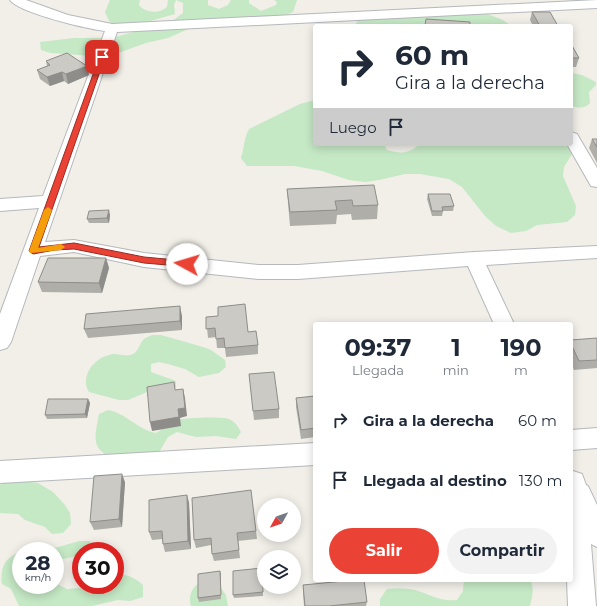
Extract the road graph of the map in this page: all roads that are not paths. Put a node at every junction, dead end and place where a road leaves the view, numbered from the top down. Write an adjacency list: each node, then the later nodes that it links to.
1 (16, 0): 3 (street)
2 (597, 4): 3 (street)
3 (112, 28): 6 (street)
4 (573, 140): 5 (street)
5 (597, 182)
6 (51, 201): 7 (street); 8 (street)
7 (0, 205)
8 (33, 251): 10 (street); 12 (street)
9 (597, 252): 10 (street)
10 (474, 259): 11 (street)
11 (503, 322)
12 (0, 342)
13 (597, 438): 14 (street)
14 (573, 440)
15 (313, 454): 16 (street)
16 (0, 472)
17 (573, 481): 19 (street)
18 (573, 492): 20 (street)
19 (597, 534)
20 (582, 606)

